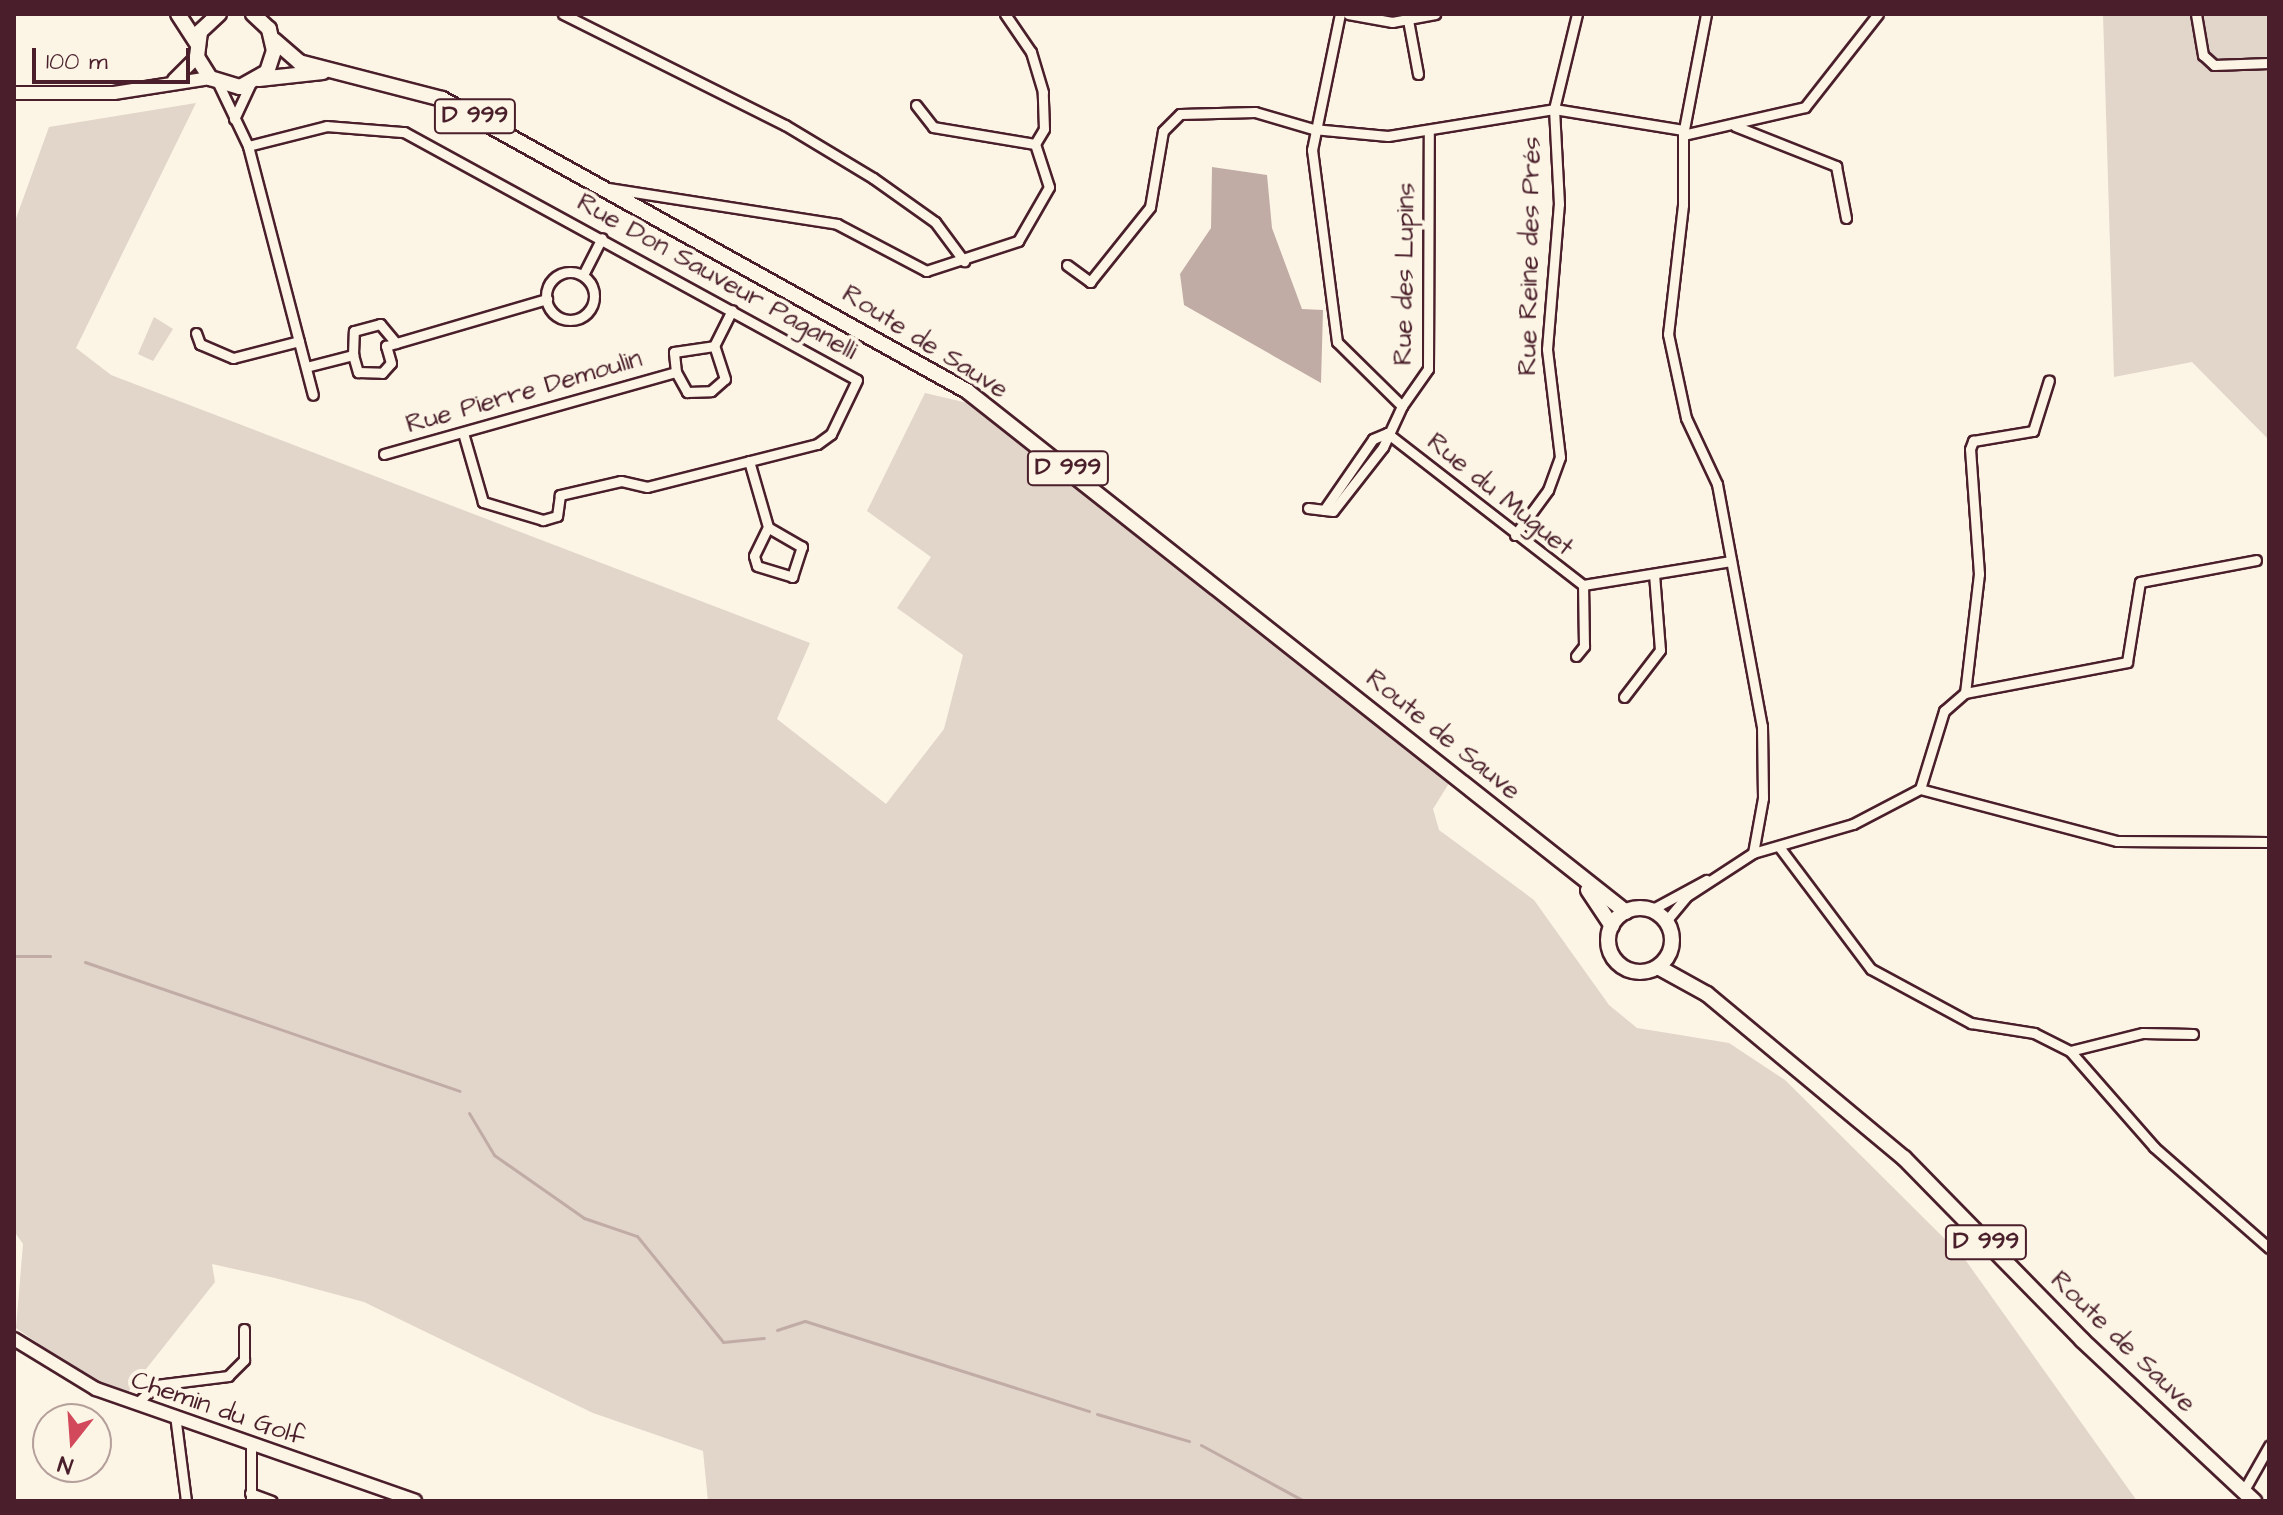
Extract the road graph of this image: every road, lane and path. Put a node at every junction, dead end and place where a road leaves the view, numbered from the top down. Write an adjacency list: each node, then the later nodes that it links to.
1 (178, 14): 16 (main road)
2 (213, 14): 16 (main road)
3 (253, 14): 15 (main road, Route de Sauve)
4 (563, 14): 13 (street)
5 (1005, 14): 31 (street)
6 (1340, 14): 28 (street)
7 (1348, 14): 14 (street)
8 (1435, 14): 14 (street)
9 (1577, 14): 25 (street, Rue Reine des Prés)
10 (1706, 14): 29 (street)
11 (1878, 14): 27 (street)
12 (2196, 14): 17 (street)
13 (575, 17): 36 (street)
14 (1408, 20): 19 (street)
15 (274, 40): 18 (main road, Route de Sauve / D 999); 22 (main road)
16 (197, 50): 20 (street); 21 (main road)
17 (2269, 63)
18 (332, 71): 22 (main road, Route de Sauve / D 999); 33 (main road, Route de Sauve / D 999)
19 (1418, 74)
20 (172, 81): 21 (street); 23 (street)
21 (214, 81): 22 (main road, Route de Sauve); 26 (street)
22 (255, 82): 26 (street)
23 (14, 93)
24 (916, 105): 31 (street)
25 (1554, 109): 29 (street); 30 (street); 57 (street, Rue Reine des Prés)
26 (234, 119): 32 (street)
27 (1735, 126): 29 (street); 34 (street)
28 (1313, 129): 30 (street); 37 (street); 50 (street)
29 (1683, 132): 59 (street)
30 (1429, 134): 50 (street, Rue des Lupins)
31 (1035, 144): 36 (street)
32 (248, 146): 35 (street, Rue Don Sauveur Paganelli); 42 (street)
33 (608, 188): 36 (street); 70 (main road, Route de Sauve / D 999)
34 (1846, 218)
35 (602, 238): 38 (street); 40 (street, Rue Don Sauveur Paganelli)
36 (964, 261)
37 (1067, 265)
38 (584, 273): 39 (street); 39 (street)
39 (547, 299): 43 (street)
40 (732, 310): 44 (street); 54 (street, Rue Don Sauveur Paganelli)
41 (196, 333): 42 (street)
42 (299, 341): 46 (street)
43 (396, 343): 45 (street); 45 (street)
44 (714, 346): 47 (street, Rue Pierre Demoulin); 47 (street, Rue Pierre Demoulin)
45 (353, 355): 46 (street)
46 (306, 367): 49 (street)
47 (676, 372): 52 (street, Rue Pierre Demoulin)
48 (2049, 380): 63 (street)
49 (313, 395)
50 (1402, 406): 51 (street, Rue des Lupins)
51 (1387, 433): 55 (street, Rue des Lupins); 57 (street, Rue du Muguet)
52 (464, 436): 53 (street, Rue Pierre Demoulin); 54 (street, Rue Don Sauveur Paganelli)
53 (384, 454)
54 (749, 461): 56 (street)
55 (1308, 508)
56 (768, 527): 56 (street)
57 (1515, 535): 61 (street, Rue du Muguet)
58 (2256, 560): 63 (street)
59 (1731, 561): 60 (street, Rue du Muguet); 68 (street)
60 (1654, 574): 61 (street, Rue du Muguet); 64 (street)
61 (1583, 585): 62 (street)
62 (1576, 656)
63 (1965, 693): 65 (street)
64 (1624, 697)
65 (1920, 789): 66 (street); 67 (street)
66 (2269, 842)
67 (1780, 848): 68 (street); 79 (street)
68 (1753, 853): 69 (street)
69 (1720, 876): 71 (street); 73 (street)
70 (1581, 880): 72 (main road, Route de Sauve / D 999); 74 (main road, Route de Sauve / D 999)
71 (1651, 910): 72 (main road); 73 (main road)
72 (1626, 912): 74 (main road)
73 (1666, 921): 75 (main road)
74 (1612, 926): 76 (main road)
75 (1672, 945): 76 (main road); 77 (main road, Route de Sauve / D 999)
76 (1658, 967): 77 (main road, Route de Sauve / D 999)
77 (1707, 994): 87 (main road, Route de Sauve / D 999)
78 (2193, 1034): 79 (street)
79 (2070, 1051): 80 (street)
80 (2269, 1248)
81 (244, 1329): 83 (street)
82 (14, 1339): 83 (street, Chemin du Golf)
83 (138, 1402): 84 (street, Chemin du Golf)
84 (175, 1411): 85 (street, Chemin du Golf); 89 (street)
85 (251, 1445): 88 (street); 91 (street, Chemin du Golf)
86 (2269, 1446): 87 (street)
87 (2249, 1496)
88 (251, 1497): 90 (street)
89 (186, 1501)
90 (272, 1501)
91 (415, 1501)

